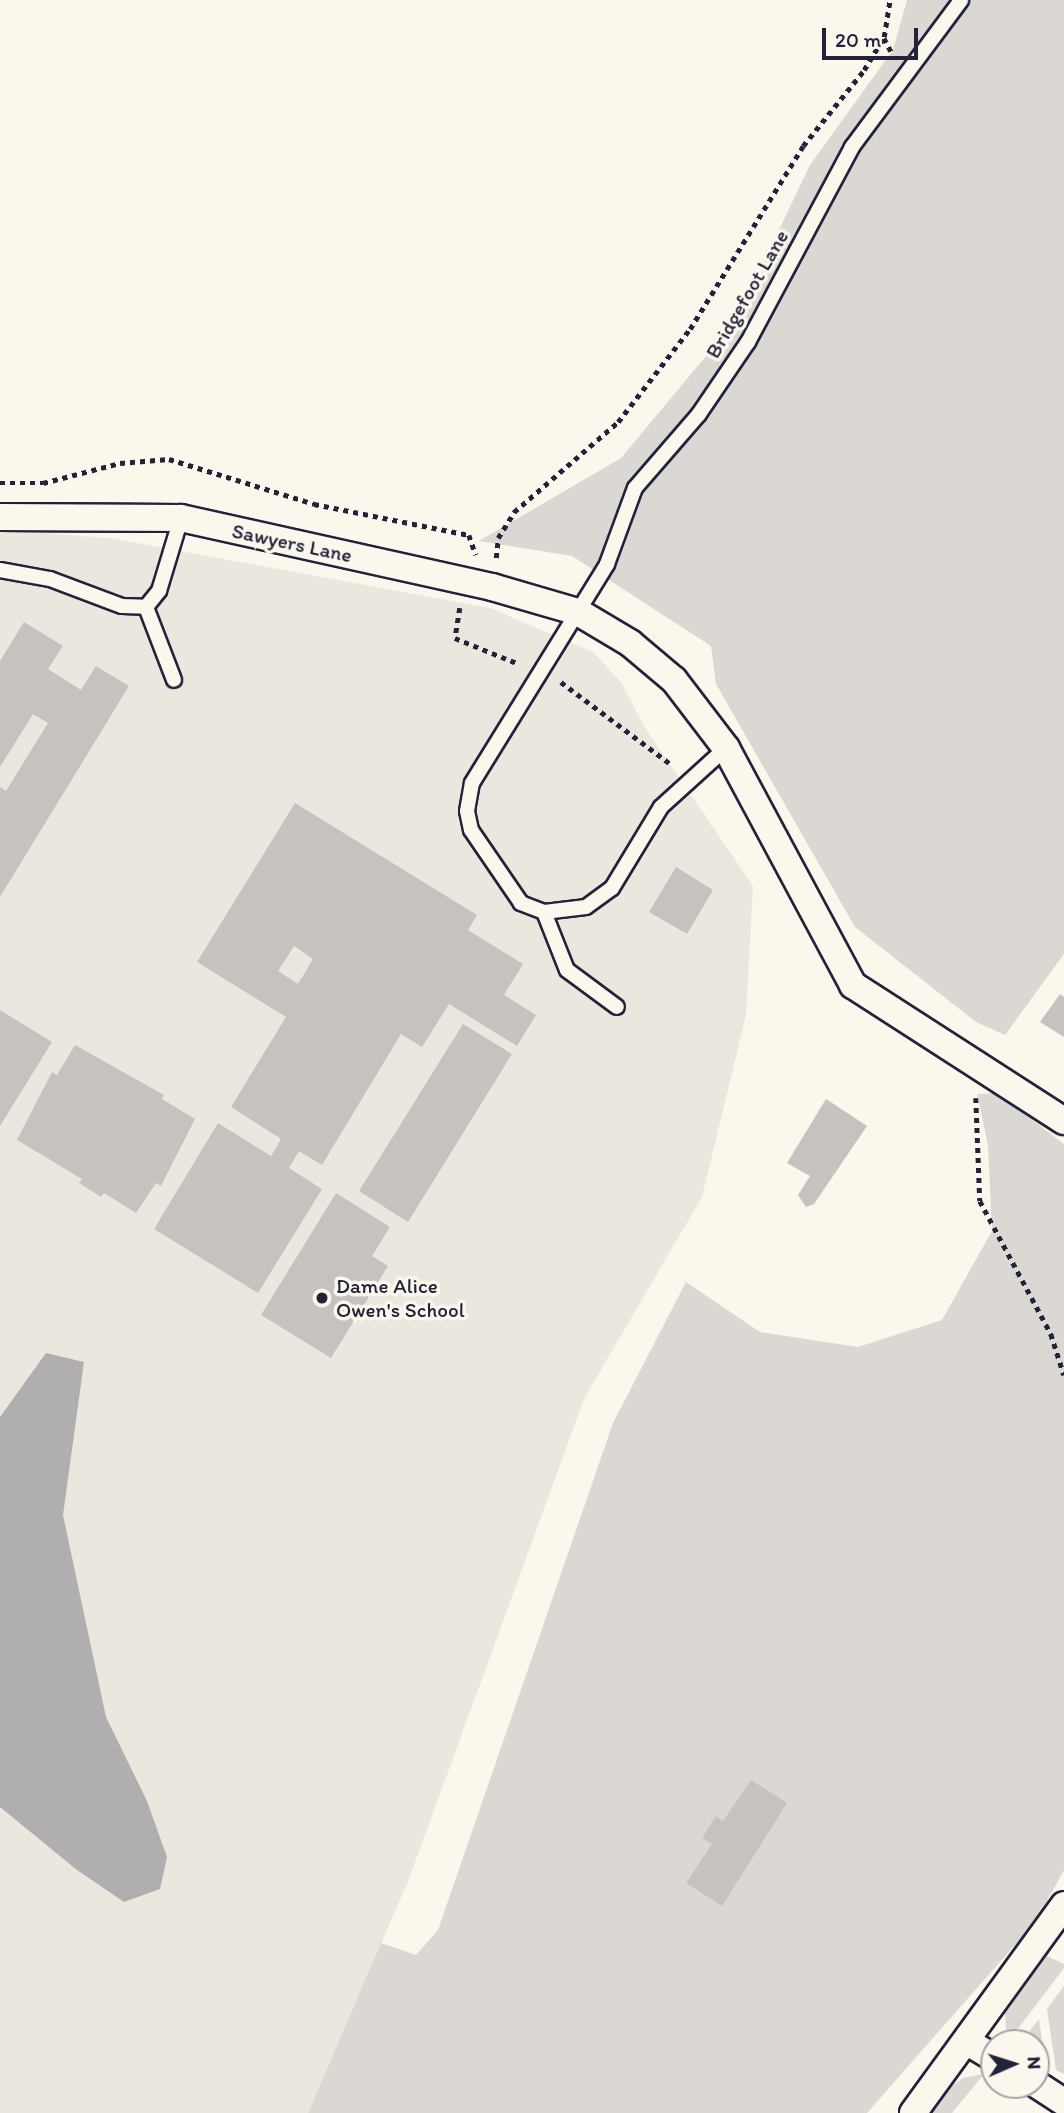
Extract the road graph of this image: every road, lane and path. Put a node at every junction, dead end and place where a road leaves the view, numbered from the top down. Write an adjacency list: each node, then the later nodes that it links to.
1 (890, 0): 7 (path)
2 (961, 0): 9 (lane, Bridgefoot Lane)
3 (0, 484): 7 (path)
4 (0, 517): 5 (street, Sawyers Lane)
5 (181, 518): 7 (street, Sawyers Lane); 8 (lane)
6 (0, 570): 8 (lane)
7 (482, 584): 9 (street, Sawyers Lane); 10 (path)
8 (146, 607): 11 (lane)
9 (578, 612): 12 (street, Sawyers Lane); 13 (lane, Bridgefoot Lane)
10 (526, 667)
11 (174, 680)
12 (726, 748): 13 (lane); 16 (street, Sawyers Lane)
13 (544, 912): 14 (lane)
14 (617, 1007)
15 (976, 1090): 17 (path)
16 (1064, 1121)
17 (1064, 1375)
18 (1064, 1905): 19 (street)
19 (966, 2041): 20 (street); 21 (street)
20 (980, 2050)
21 (913, 2113)

